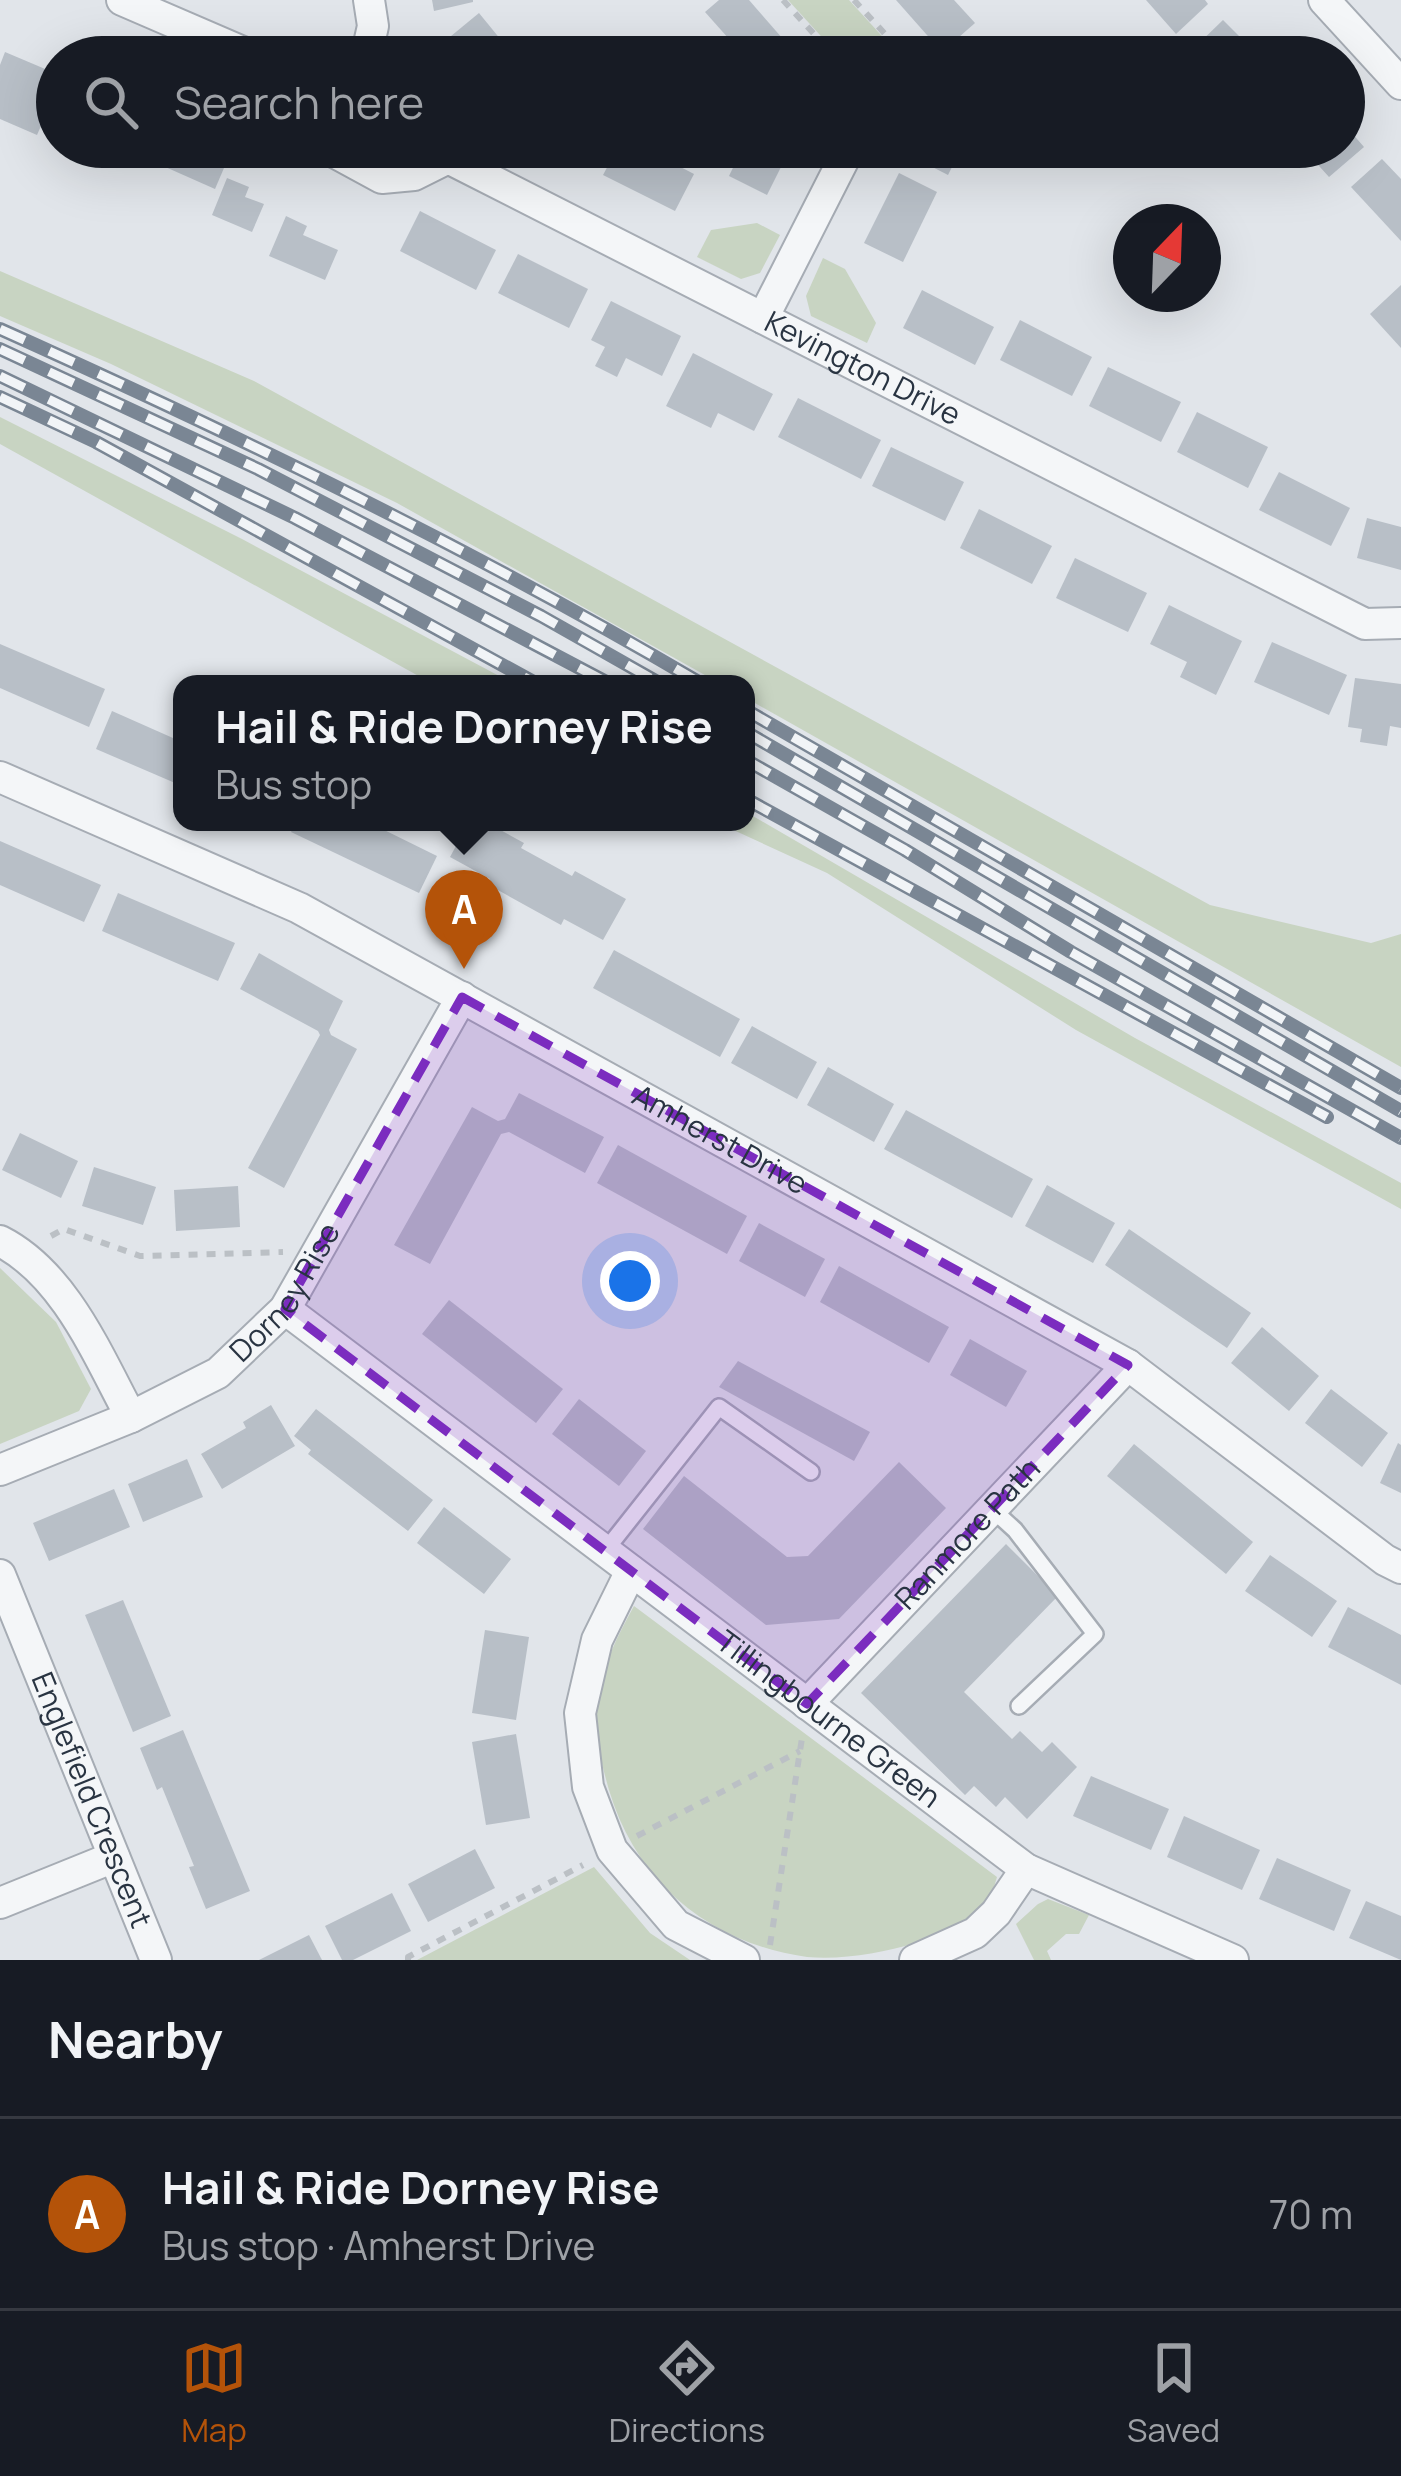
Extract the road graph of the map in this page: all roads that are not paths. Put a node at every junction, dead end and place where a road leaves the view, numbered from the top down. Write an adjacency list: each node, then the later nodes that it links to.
1 (122, 0): 4 (street)
2 (369, 0): 5 (street)
3 (1324, 0): 6 (street)
4 (205, 36)
5 (371, 36)
6 (1357, 36)
7 (1365, 45): 8 (street)
8 (1401, 84)
9 (364, 168): 10 (street, Kevington Drive)
10 (423, 168)
11 (475, 168): 13 (street, Kevington Drive)
12 (839, 168): 13 (street)
13 (763, 318): 14 (street, Kevington Drive)
14 (1401, 623)
15 (0, 777): 16 (street, Amherst Drive)
16 (462, 997): 18 (street, Dorney Rise); 19 (street, Amherst Drive)
17 (10, 1246): 20 (street)
18 (285, 1309): 20 (street, Dorney Rise); 24 (street, Tillingbourne Green)
19 (1128, 1365): 23 (street, Ranmore Path); 25 (street, Amherst Drive)
20 (130, 1417): 21 (street, Dorney Rise)
21 (0, 1469)
22 (811, 1472): 24 (lane)
23 (992, 1509): 28 (street, Ranmore Path); 29 (lane)
24 (605, 1551): 26 (street, Tillingbourne Green)
25 (1401, 1568)
26 (631, 1571): 28 (street, Tillingbourne Green); 34 (street)
27 (0, 1575): 30 (street, Englefield Crescent)
28 (807, 1704): 31 (street, Tillingbourne Green)
29 (1019, 1706)
30 (114, 1857): 32 (street); 33 (street, Englefield Crescent)
31 (1026, 1869): 35 (street); 36 (street, Tillingbourne Green)
32 (0, 1903)
33 (156, 1960)
34 (744, 1960)
35 (915, 1960)
36 (1233, 1960)

